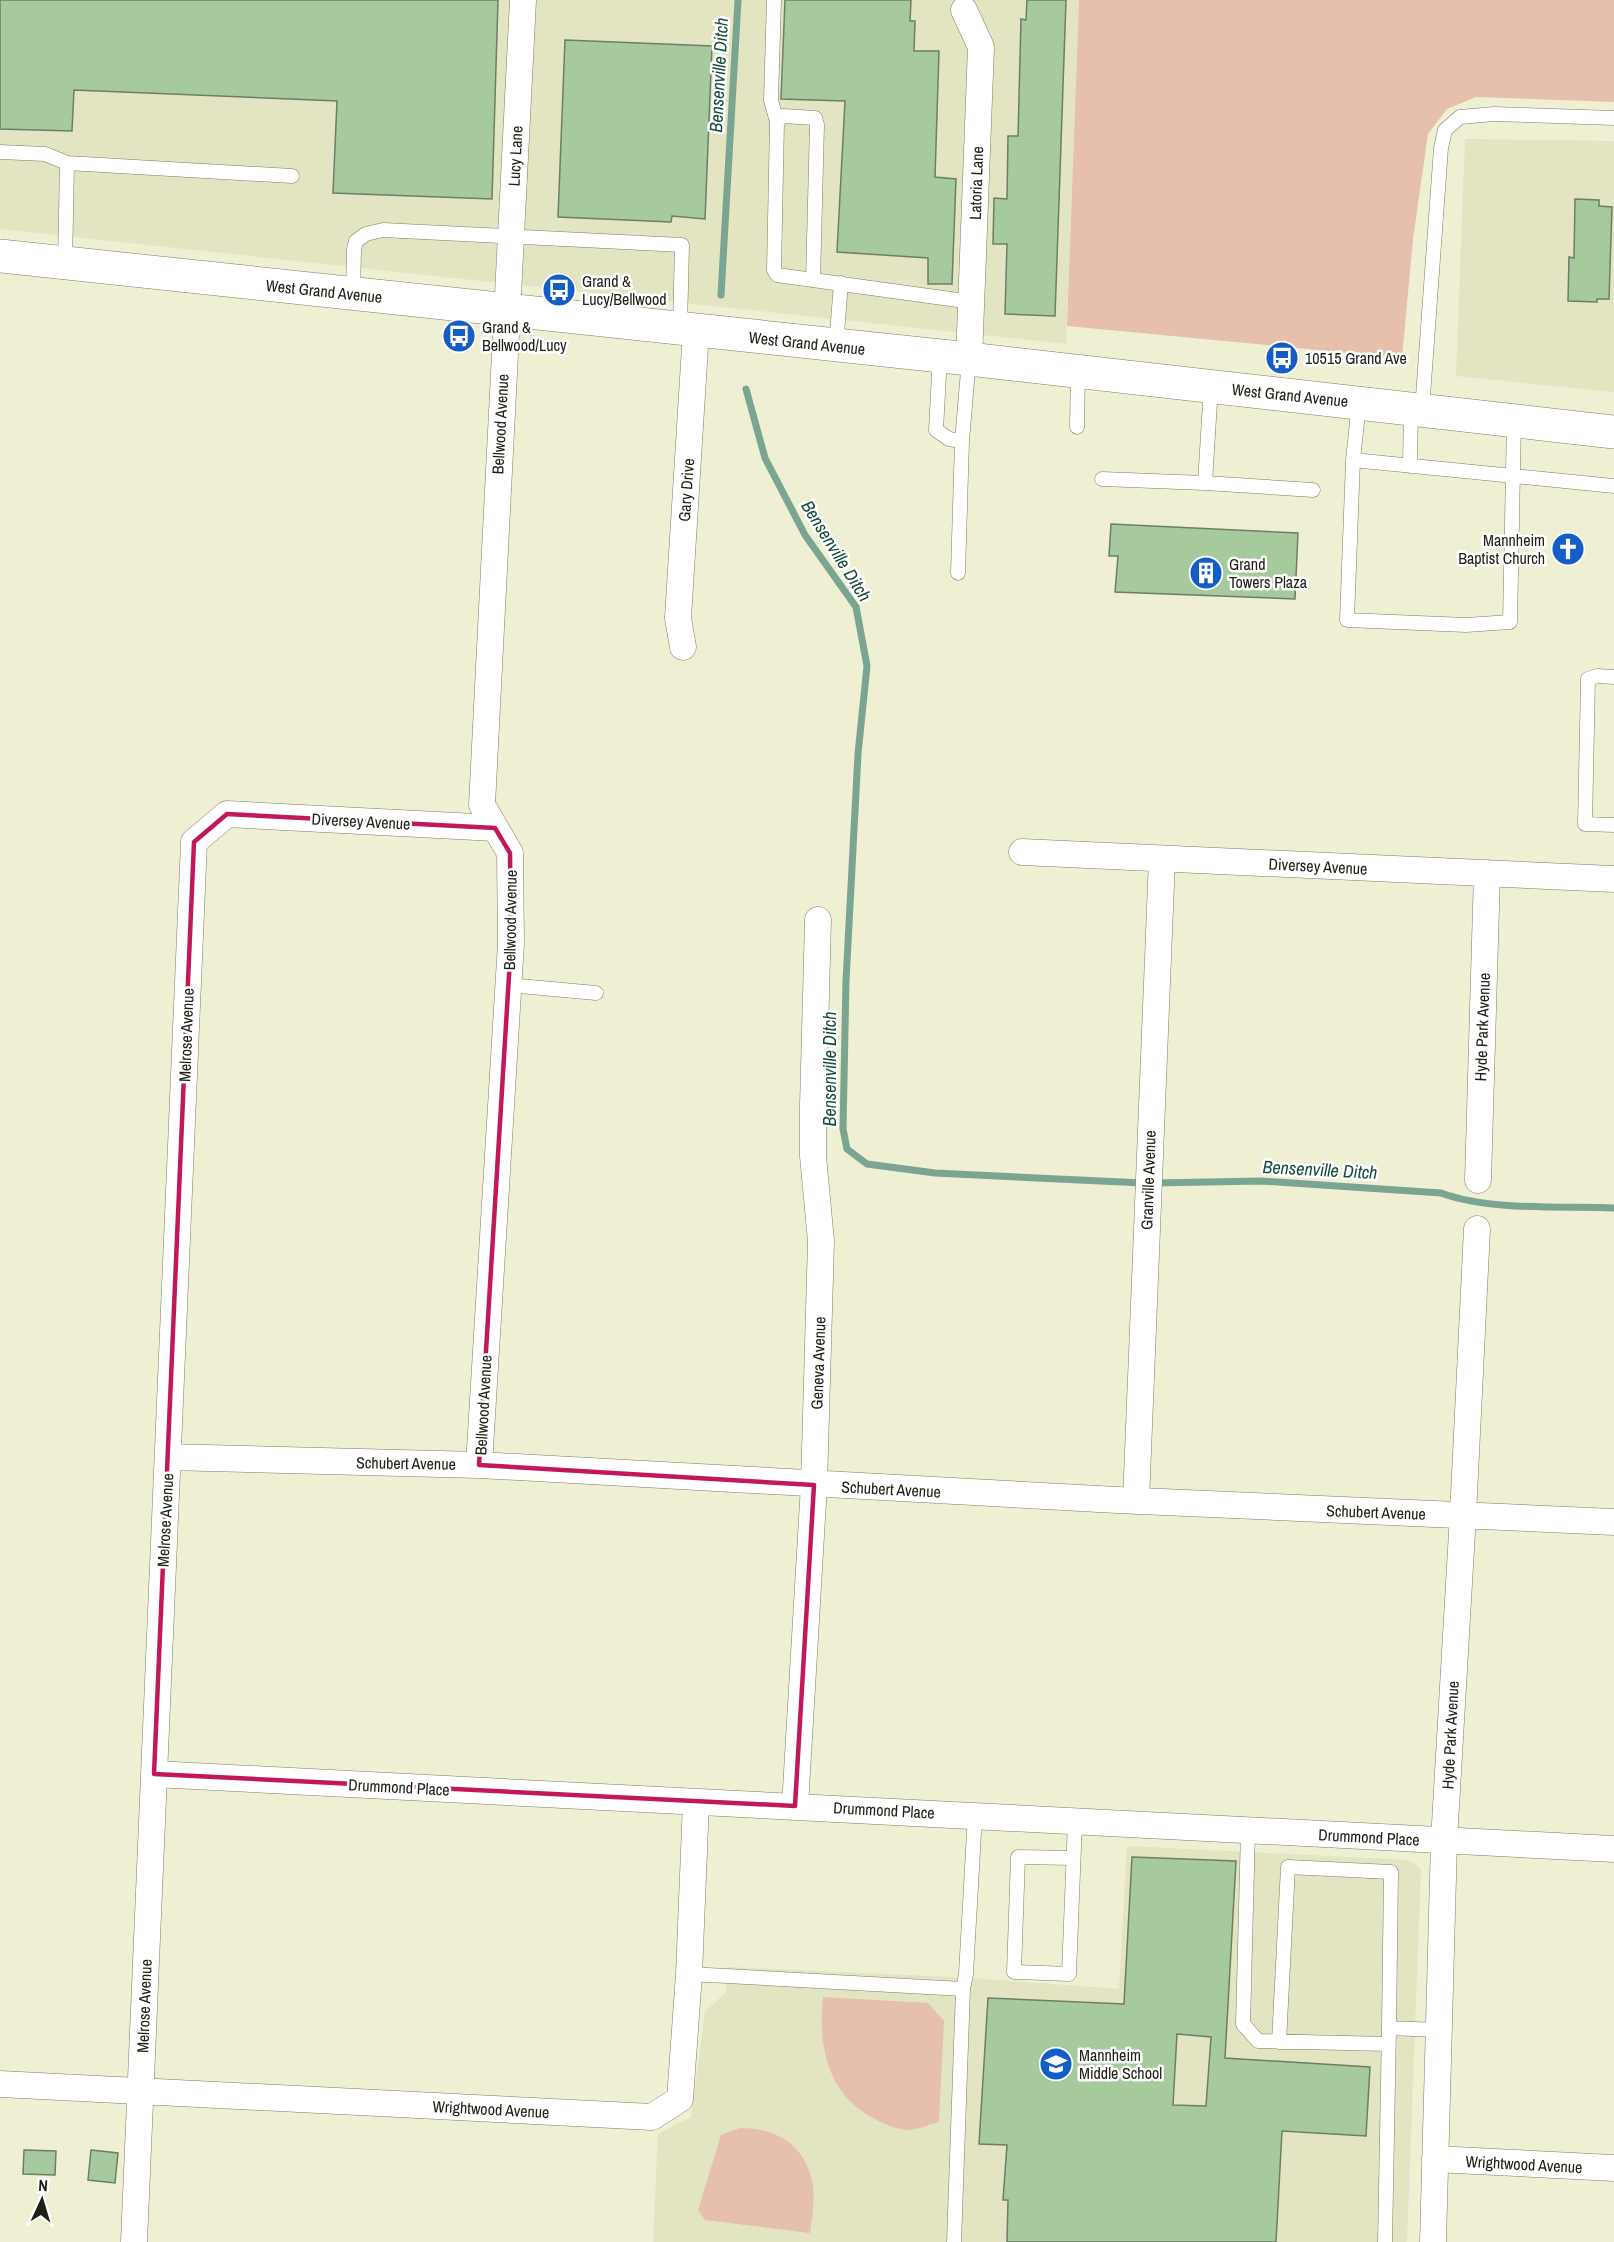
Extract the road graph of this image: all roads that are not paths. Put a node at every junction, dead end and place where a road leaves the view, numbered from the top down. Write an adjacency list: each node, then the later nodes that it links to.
1 (523, 0): 9 (street, Lucy Lane)
2 (774, 0): 5 (lane)
3 (960, 5): 15 (street, Latoria Lane)
4 (1614, 118): 23 (lane)
5 (777, 122): 12 (lane); 12 (lane)
6 (0, 152): 7 (lane)
7 (67, 163): 8 (lane); 11 (lane)
8 (292, 176)
9 (511, 236): 14 (lane); 16 (street, Lucy Lane); 17 (lane)
10 (0, 256): 11 (main road, West Grand Avenue)
11 (65, 264): 14 (main road, West Grand Avenue)
12 (813, 280): 13 (lane)
13 (842, 284): 15 (lane); 18 (lane)
14 (353, 295): 16 (main road, West Grand Avenue)
15 (972, 302): 19 (street, Latoria Lane)
16 (506, 311): 17 (main road, West Grand Avenue); 40 (street, Bellwood Avenue)
17 (688, 331): 18 (main road, West Grand Avenue); 36 (street, Gary Drive)
18 (836, 345): 19 (main road, West Grand Avenue)
19 (955, 358): 20 (main road, West Grand Avenue); 27 (lane); 27 (lane)
20 (1078, 371): 21 (main road, West Grand Avenue); 25 (lane)
21 (1211, 386): 22 (main road, West Grand Avenue); 32 (lane)
22 (1359, 403): 23 (main road, West Grand Avenue); 28 (lane)
23 (1417, 409): 24 (main road, West Grand Avenue); 29 (lane)
24 (1514, 421): 26 (main road, West Grand Avenue); 30 (lane)
25 (1077, 427)
26 (1614, 432)
27 (962, 441): 35 (lane)
28 (1353, 460): 29 (lane); 30 (lane)
29 (1410, 466): 30 (lane)
30 (1512, 476): 33 (lane)
31 (1102, 479): 32 (lane)
32 (1205, 483): 34 (lane)
33 (1614, 486)
34 (1313, 490)
35 (958, 573)
36 (683, 647)
37 (1614, 677): 39 (lane)
38 (227, 814): 40 (street, Diversey Avenue); 50 (street, Melrose Avenue)
39 (1614, 825)
40 (495, 828): 46 (street, Bellwood Avenue)
41 (1022, 852): 42 (street, Diversey Avenue)
42 (1162, 859): 43 (street, Diversey Avenue); 53 (street, Granville Avenue)
43 (1487, 873): 44 (street, Diversey Avenue); 48 (street, Hyde Park Avenue)
44 (1614, 879)
45 (818, 920): 52 (street, Geneva Avenue)
46 (508, 985): 47 (lane); 51 (street, Bellwood Avenue)
47 (596, 993)
48 (1478, 1180)
49 (1477, 1229): 54 (street, Hyde Park Avenue)
50 (168, 1457): 51 (street, Schubert Avenue); 56 (street, Melrose Avenue)
51 (479, 1465): 52 (street, Schubert Avenue)
52 (814, 1485): 53 (street, Schubert Avenue); 58 (street, Geneva Avenue)
53 (1136, 1501): 54 (street, Schubert Avenue)
54 (1463, 1515): 55 (street, Schubert Avenue); 62 (street, Hyde Park Avenue)
55 (1614, 1522)
56 (154, 1774): 57 (street, Drummond Place); 72 (street, Melrose Avenue)
57 (696, 1803): 58 (street, Drummond Place); 65 (street, Wrightwood Avenue)
58 (795, 1806): 59 (street, Drummond Place)
59 (975, 1815): 60 (street, Drummond Place); 66 (lane)
60 (1075, 1821): 61 (street, Drummond Place); 64 (lane)
61 (1248, 1830): 62 (street, Drummond Place); 69 (lane)
62 (1444, 1841): 63 (street, Drummond Place); 68 (street, Hyde Park Avenue)
63 (1614, 1849)
64 (1073, 1858): 64 (lane)
65 (689, 1974): 66 (lane); 72 (street, Wrightwood Avenue)
66 (963, 1989): 76 (lane)
67 (1389, 2028): 68 (lane); 69 (lane); 70 (lane)
68 (1439, 2030): 73 (street, Hyde Park Avenue)
69 (1279, 2042): 70 (lane)
70 (1388, 2044): 77 (lane)
71 (0, 2084): 72 (street, Wrightwood Avenue)
72 (140, 2090): 75 (street, Melrose Avenue)
73 (1435, 2159): 74 (street, Wrightwood Avenue); 78 (street, Hyde Park Avenue)
74 (1614, 2168)
75 (134, 2242)
76 (954, 2242)
77 (1385, 2242)
78 (1433, 2242)

